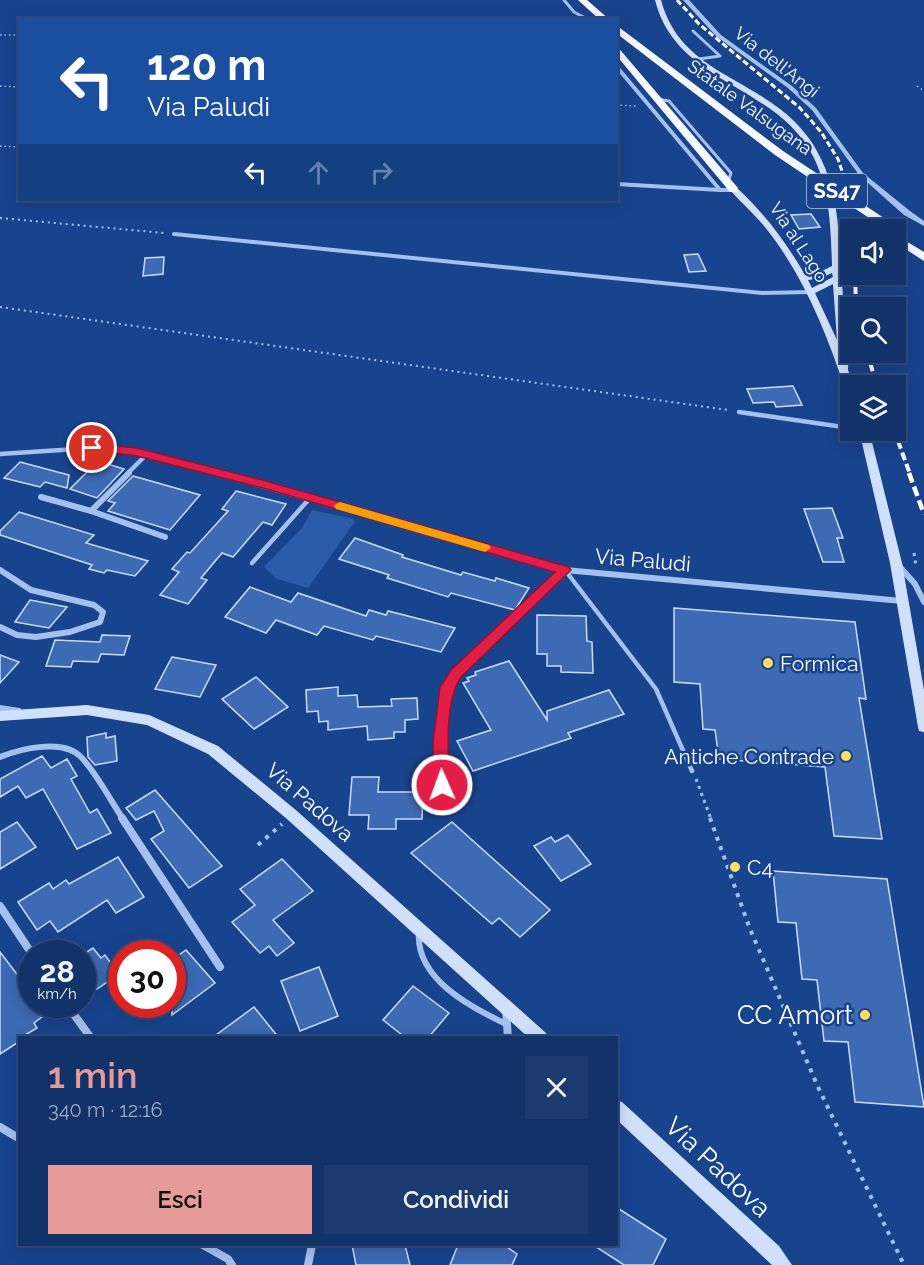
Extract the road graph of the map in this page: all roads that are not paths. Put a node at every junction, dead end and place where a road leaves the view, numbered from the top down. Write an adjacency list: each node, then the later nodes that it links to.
1 (564, 0): 6 (lane)
2 (575, 0): 9 (highway)
3 (582, 0): 10 (highway)
4 (686, 0): 22 (street, Via dell'Angi)
5 (658, 1): 15 (main road)
6 (574, 12): 7 (lane); 8 (lane)
7 (576, 18)
8 (587, 18)
9 (589, 18)
10 (604, 18)
11 (618, 30): 17 (highway, Statale Valsugana / SS47)
12 (693, 31): 15 (lane)
13 (618, 40): 17 (highway, Statale Valsugana / SS47)
14 (618, 50): 19 (highway)
15 (699, 59): 28 (main road)
16 (618, 68): 19 (street)
17 (774, 154): 20 (highway, Statale Valsugana / SS47); 21 (highway, Statale Valsugana / SS47)
18 (618, 184): 19 (street)
19 (727, 187): 29 (main road, Via al Lago)
20 (866, 219)
21 (877, 219)
22 (924, 224)
23 (174, 234): 31 (lane)
24 (906, 237): 26 (highway, Statale Valsugana / SS47)
25 (906, 245): 27 (highway)
26 (924, 248)
27 (924, 257)
28 (837, 267): 29 (main road); 30 (main road)
29 (803, 278): 31 (main road, Via al Lago)
30 (837, 278): 31 (main road); 32 (main road)
31 (811, 292): 32 (main road, Via al Lago)
32 (844, 369): 33 (main road, Via al Lago)
33 (846, 375)
34 (739, 412): 35 (street)
35 (840, 427)
36 (867, 441): 44 (main road)
37 (0, 454): 38 (street, Via Paludi)
38 (147, 454): 40 (street, Via Paludi); 41 (street)
39 (41, 497): 41 (street)
40 (310, 498): 43 (lane); 46 (street, Via Paludi)
41 (91, 511): 42 (street)
42 (165, 537)
43 (252, 563)
44 (896, 563): 47 (main road); 48 (street)
45 (0, 570): 49 (street)
46 (565, 570): 47 (street, Via Paludi); 55 (lane); 56 (street)
47 (903, 601): 53 (main road)
48 (924, 602)
49 (0, 627)
50 (0, 708): 51 (street)
51 (31, 712): 52 (main road, Via Padova); 58 (main road, Via Padova)
52 (0, 716)
53 (924, 727)
54 (0, 757): 60 (street)
55 (693, 771)
56 (442, 785)
57 (0, 906): 59 (street)
58 (420, 929): 61 (main road, Via Padova); 63 (lane)
59 (23, 940)
60 (220, 967)
61 (506, 1007): 63 (street); 66 (main road, Via Padova)
62 (76, 1018): 64 (street)
63 (506, 1024): 65 (street)
64 (90, 1036)
65 (508, 1036)
66 (538, 1036)
67 (618, 1110): 74 (main road, Via Padova)
68 (0, 1127): 69 (street)
69 (18, 1138)
70 (205, 1246): 72 (street)
71 (312, 1246): 73 (street)
72 (232, 1265)
73 (308, 1265)
74 (783, 1265)

